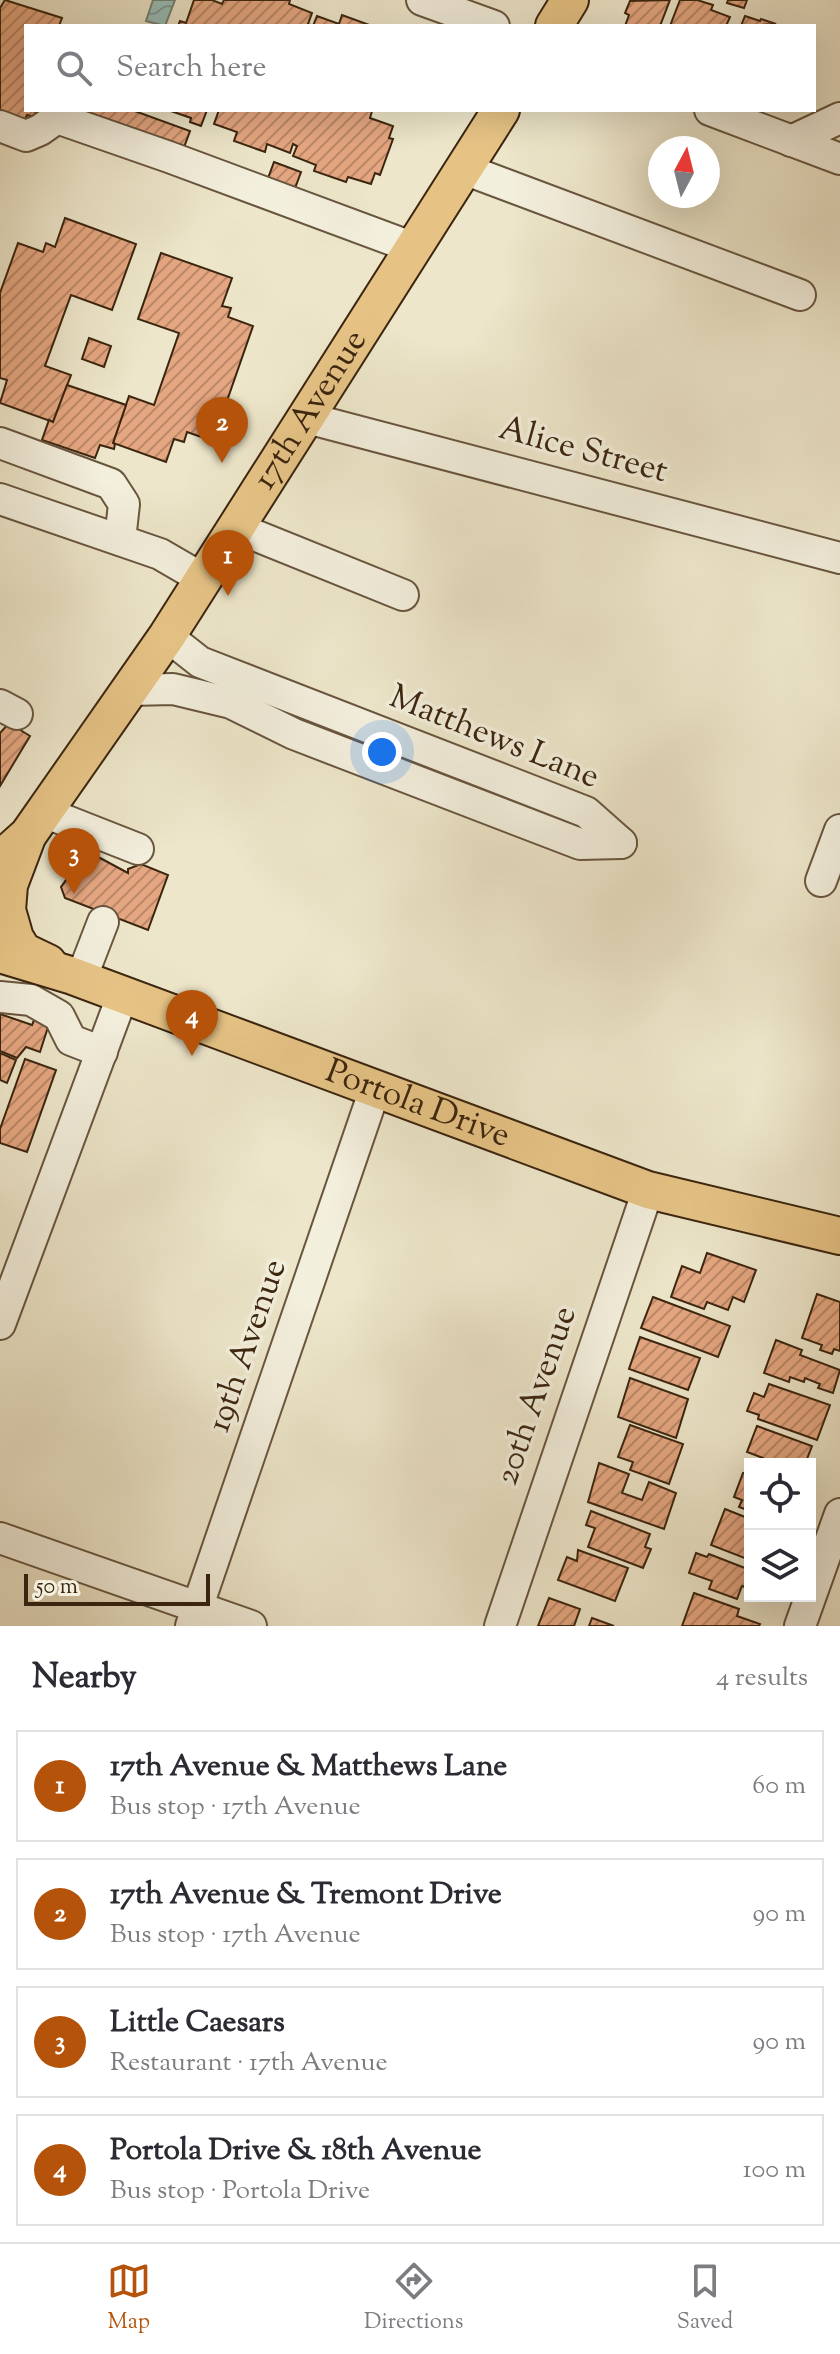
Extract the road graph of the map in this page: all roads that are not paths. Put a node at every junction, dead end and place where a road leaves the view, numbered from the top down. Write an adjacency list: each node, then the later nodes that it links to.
1 (422, 0): 3 (street)
2 (570, 0): 4 (main road)
3 (488, 24)
4 (555, 24)
5 (500, 112): 11 (main road, 17th Avenue)
6 (715, 112): 9 (street)
7 (840, 118): 9 (street)
8 (0, 126): 12 (street)
9 (791, 141): 10 (street)
10 (840, 159)
11 (464, 169): 12 (main road, 17th Avenue); 13 (street)
12 (414, 248): 14 (main road, 17th Avenue)
13 (800, 295)
14 (307, 418): 17 (main road, 17th Avenue); 19 (street, Alice Street)
15 (0, 443): 18 (street)
16 (0, 499): 18 (street)
17 (237, 528): 20 (main road, 17th Avenue); 21 (street)
18 (120, 540): 20 (street)
19 (840, 558)
20 (203, 579): 22 (main road, 17th Avenue)
21 (403, 595)
22 (167, 636): 23 (main road, 17th Avenue); 23 (street, Matthews Lane)
23 (130, 690): 24 (main road, 17th Avenue)
24 (36, 824): 26 (street); 27 (main road, 17th Avenue); 31 (main road)
25 (840, 830): 28 (street)
26 (138, 849)
27 (0, 860)
28 (821, 881)
29 (103, 922): 31 (street)
30 (0, 954): 31 (main road, Portola Drive)
31 (76, 977): 32 (main road, Portola Drive)
32 (123, 994): 34 (street); 35 (main road, Portola Drive)
33 (0, 997): 34 (street)
34 (102, 1052): 38 (street)
35 (375, 1089): 36 (main road, Portola Drive); 41 (street, 19th Avenue)
36 (648, 1190): 37 (main road, Portola Drive); 43 (street, 20th Avenue)
37 (840, 1236)
38 (0, 1324)
39 (840, 1514): 44 (street)
40 (0, 1538): 41 (street)
41 (195, 1617): 42 (street)
42 (251, 1626)
43 (500, 1626)
44 (800, 1626)

